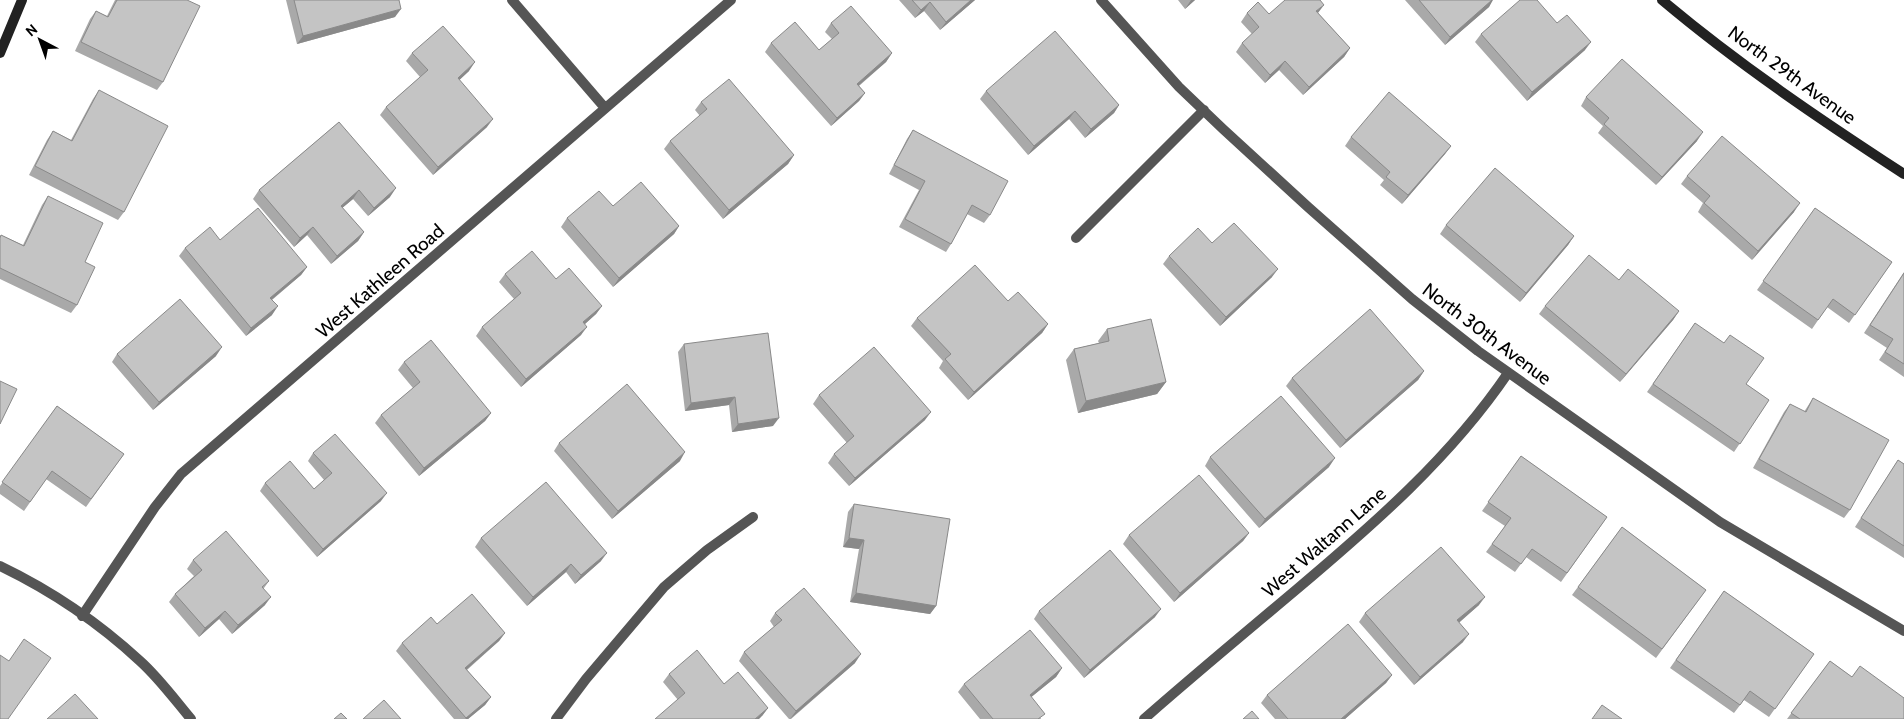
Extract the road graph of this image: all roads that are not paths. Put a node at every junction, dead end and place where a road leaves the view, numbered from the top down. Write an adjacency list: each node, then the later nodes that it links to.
1 (22, 0): 6 (street)
2 (512, 0): 7 (street)
3 (732, 0): 7 (street, West Kathleen Road)
4 (1101, 0): 8 (street, North 30th Avenue)
5 (1662, 0): 9 (street, North 29th Avenue)
6 (0, 54)
7 (605, 108): 14 (street, West Kathleen Road)
8 (1204, 110): 10 (street); 11 (street, North 30th Avenue)
9 (1904, 174)
10 (1076, 238)
11 (1508, 372): 15 (street, North 30th Avenue); 18 (street, West Waltann Lane)
12 (752, 517): 17 (street)
13 (0, 566): 14 (street)
14 (82, 616): 16 (street)
15 (1904, 630)
16 (191, 719)
17 (556, 719)
18 (1144, 719)

